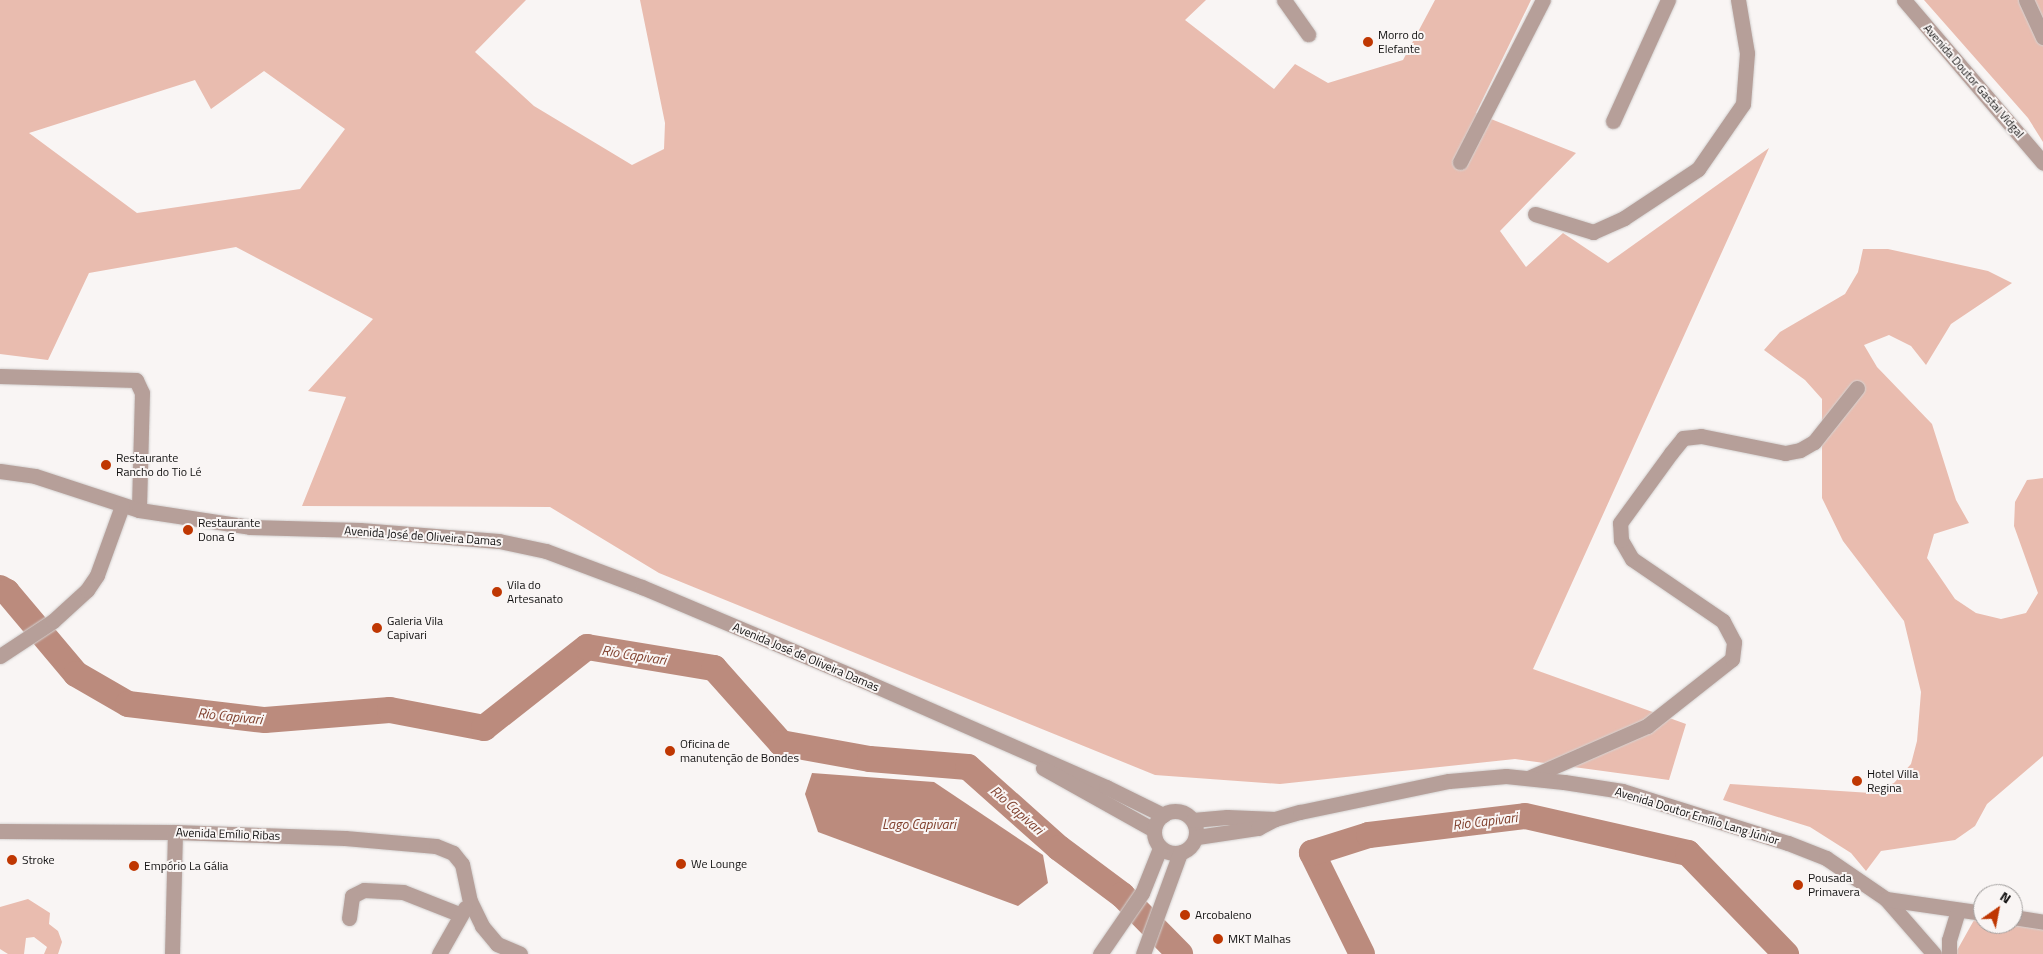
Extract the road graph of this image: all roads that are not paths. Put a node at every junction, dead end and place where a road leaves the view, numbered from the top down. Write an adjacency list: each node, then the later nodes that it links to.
1 (1284, 0): 7 (street)
2 (1542, 0): 10 (street)
3 (1668, 0): 9 (street)
4 (1738, 0): 12 (street)
5 (1904, 0): 11 (street, Avenida Doutor Gastal Vidgal)
6 (2026, 0): 8 (street)
7 (1308, 34)
8 (2043, 36)
9 (1613, 121)
10 (1460, 162)
11 (2043, 163)
12 (1535, 214)
13 (0, 376): 17 (street)
14 (1857, 388): 20 (street)
15 (0, 471): 16 (street, Avenida José de Oliveira Damas)
16 (122, 506): 17 (street, Avenida José de Oliveira Damas); 18 (street)
17 (139, 510): 19 (street, Avenida José de Oliveira Damas)
18 (0, 656)
19 (1022, 752): 21 (street, Avenida José de Oliveira Damas); 24 (street, Avenida José de Oliveira Damas)
20 (1527, 778): 22 (street, Avenida Doutor Emílio Lang Júnior); 30 (street, Avenida Doutor Emílio Lang Júnior)
21 (1163, 815): 23 (street); 24 (street)
22 (1275, 819): 23 (street, Avenida Doutor Emílio Lang Júnior); 27 (street, Avenida Doutor Emílio Lang Júnior)
23 (1193, 820): 27 (street)
24 (1154, 830): 28 (street)
25 (0, 831): 26 (street, Avenida Emílio Ribas)
26 (175, 832): 31 (street, Avenida Emílio Ribas); 39 (street)
27 (1196, 837): 29 (street)
28 (1160, 848): 29 (street); 42 (street)
29 (1180, 853): 38 (street)
30 (1886, 899): 32 (street); 43 (street, Avenida Doutor Emílio Lang Júnior)
31 (470, 901): 34 (street); 41 (street)
32 (1958, 911): 33 (street); 44 (street)
33 (1973, 912)
34 (459, 914): 35 (street); 40 (street)
35 (349, 918)
36 (2023, 919): 37 (street)
37 (2043, 922)
38 (1144, 951)
39 (172, 954)
40 (439, 954)
41 (520, 954)
42 (1100, 954)
43 (1934, 954)
44 (1950, 954)

